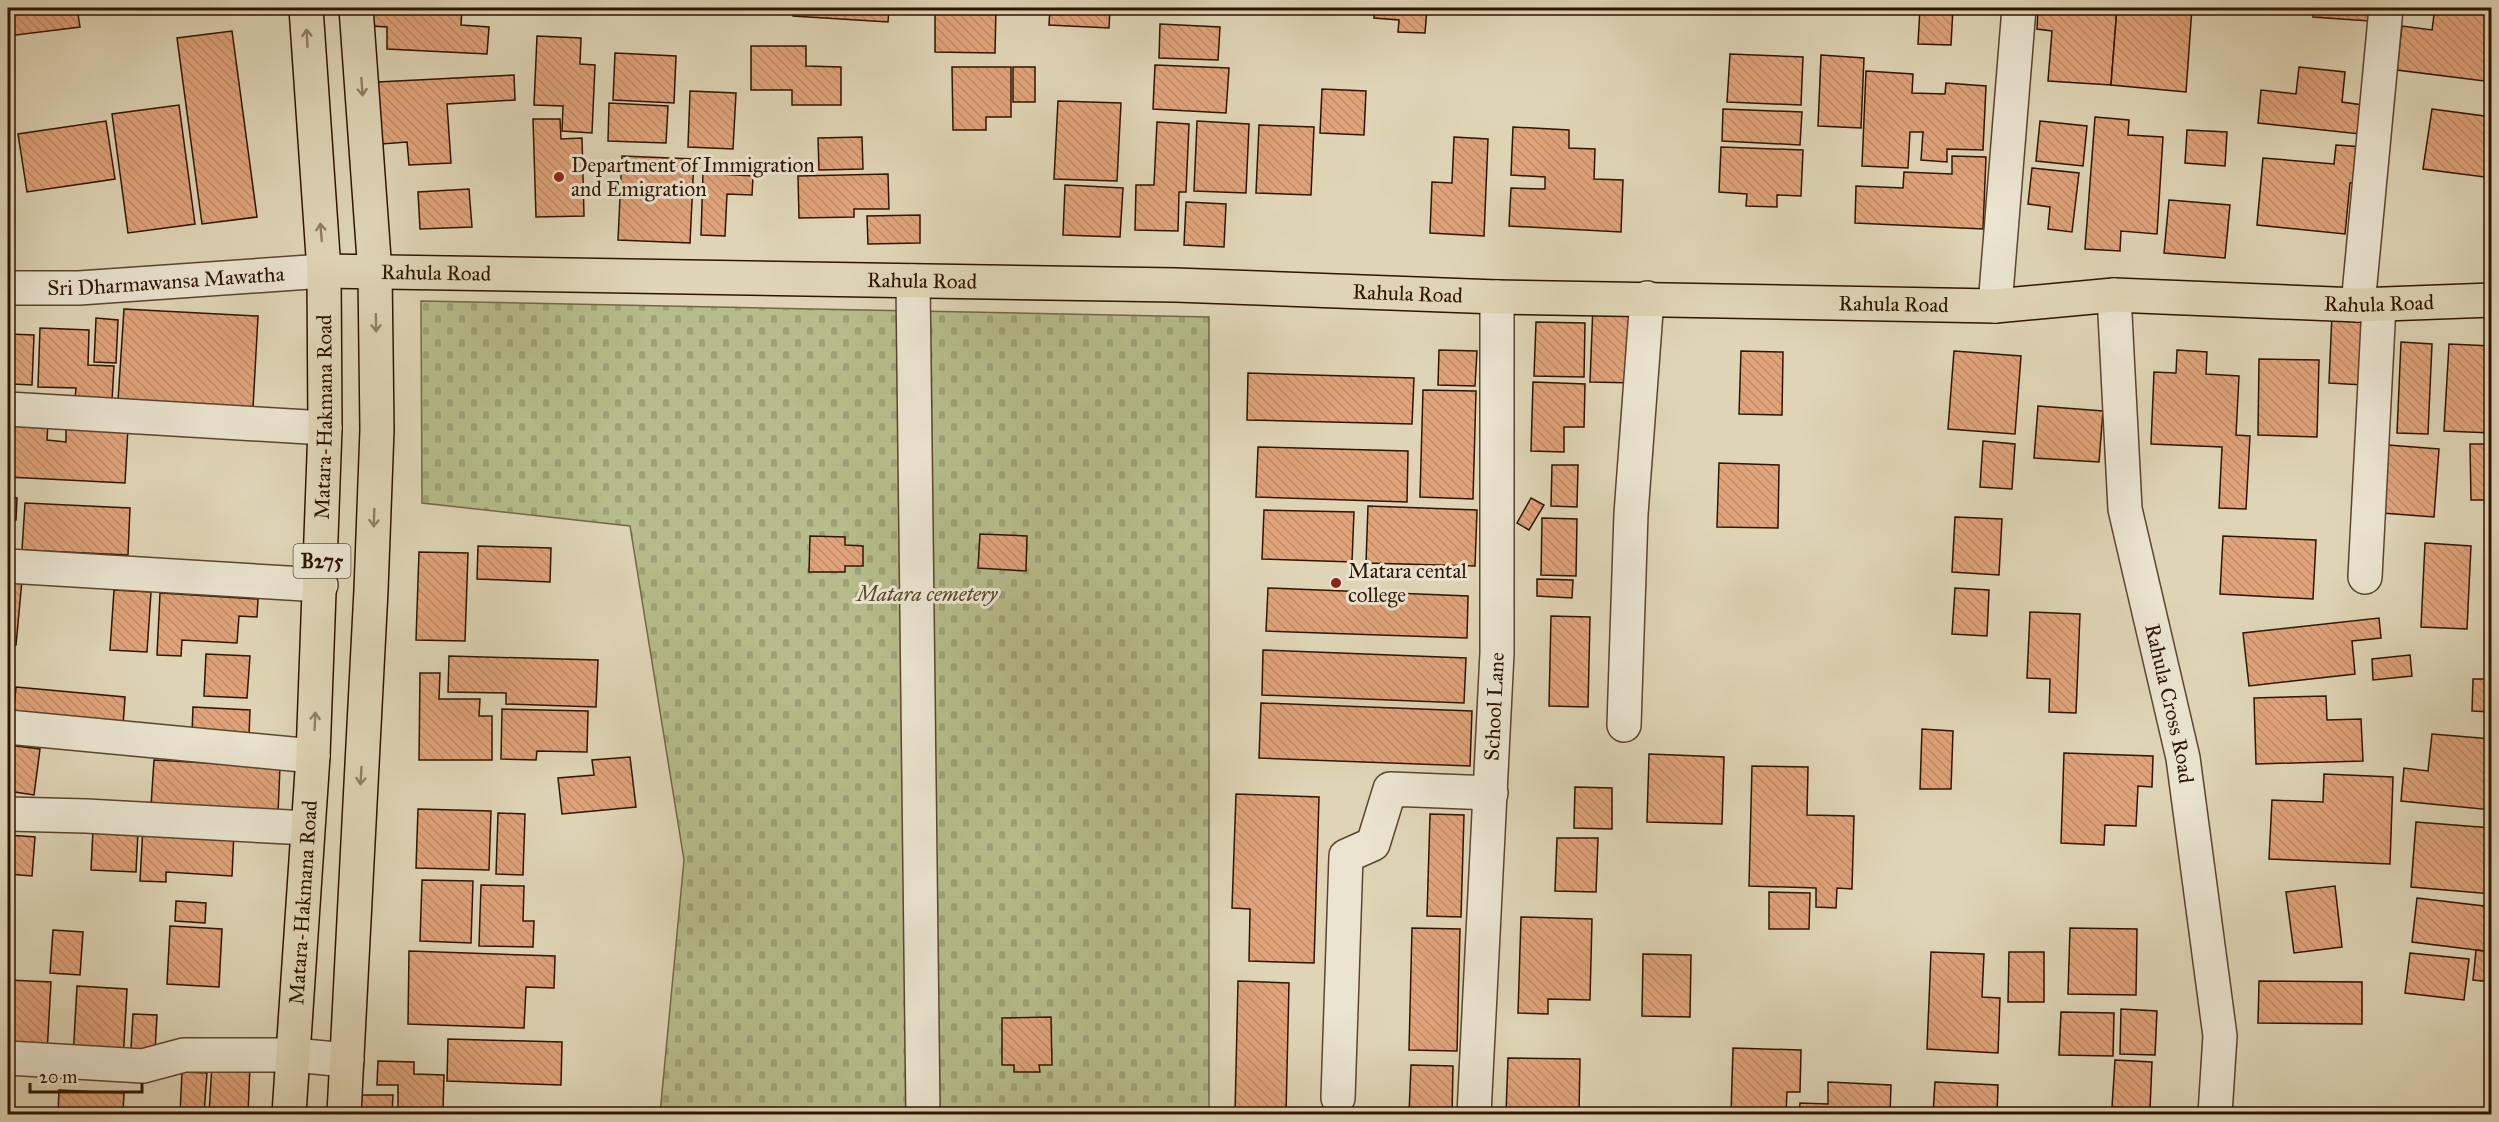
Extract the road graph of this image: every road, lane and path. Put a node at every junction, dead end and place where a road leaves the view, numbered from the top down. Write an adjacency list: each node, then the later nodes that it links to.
1 (306, 8): 5 (main road, Matara-Hakmana Road / B275, one-way to 1)
2 (356, 8): 6 (main road, B275, one-way to 6)
3 (2019, 8): 14 (street)
4 (2386, 8): 13 (street)
5 (324, 272): 6 (main road, Rahula Road); 8 (street, Sri Dharmawansa Mawatha); 16 (main road, Matara-Hakmana Road / B275)
6 (375, 273): 7 (main road, Rahula Road); 28 (main road, B275, one-way to 28)
7 (913, 281): 10 (main road, Rahula Road); 32 (street)
8 (8, 288)
9 (2114, 295): 13 (main road, Rahula Road); 14 (main road, Rahula Road); 34 (street, Rahula Cross Road)
10 (1497, 297): 11 (main road, Rahula Road); 23 (street, School Lane)
11 (1647, 298): 14 (main road, Rahula Road); 20 (street)
12 (2492, 300): 13 (main road, Rahula Road)
13 (2369, 305): 18 (street)
14 (1995, 306)
15 (8, 409): 16 (street)
16 (325, 428): 19 (main road, Matara-Hakmana Road / B275)
17 (8, 566): 19 (street)
18 (2365, 577)
19 (321, 585): 22 (main road, Matara-Hakmana Road / B275, one-way to 19)
20 (1624, 725)
21 (8, 727): 22 (street)
22 (313, 756): 25 (main road, Matara-Hakmana Road / B275)
23 (1491, 793): 29 (street); 33 (street, School Lane)
24 (8, 814): 25 (street)
25 (308, 828): 26 (main road, Matara-Hakmana Road / B275)
26 (293, 1055): 27 (street); 28 (street); 30 (main road, Matara-Hakmana Road / B275)
27 (8, 1058)
28 (347, 1060): 31 (main road, B275)
29 (1338, 1098)
30 (289, 1114)
31 (344, 1114)
32 (923, 1114)
33 (1474, 1114)
34 (2215, 1114)

